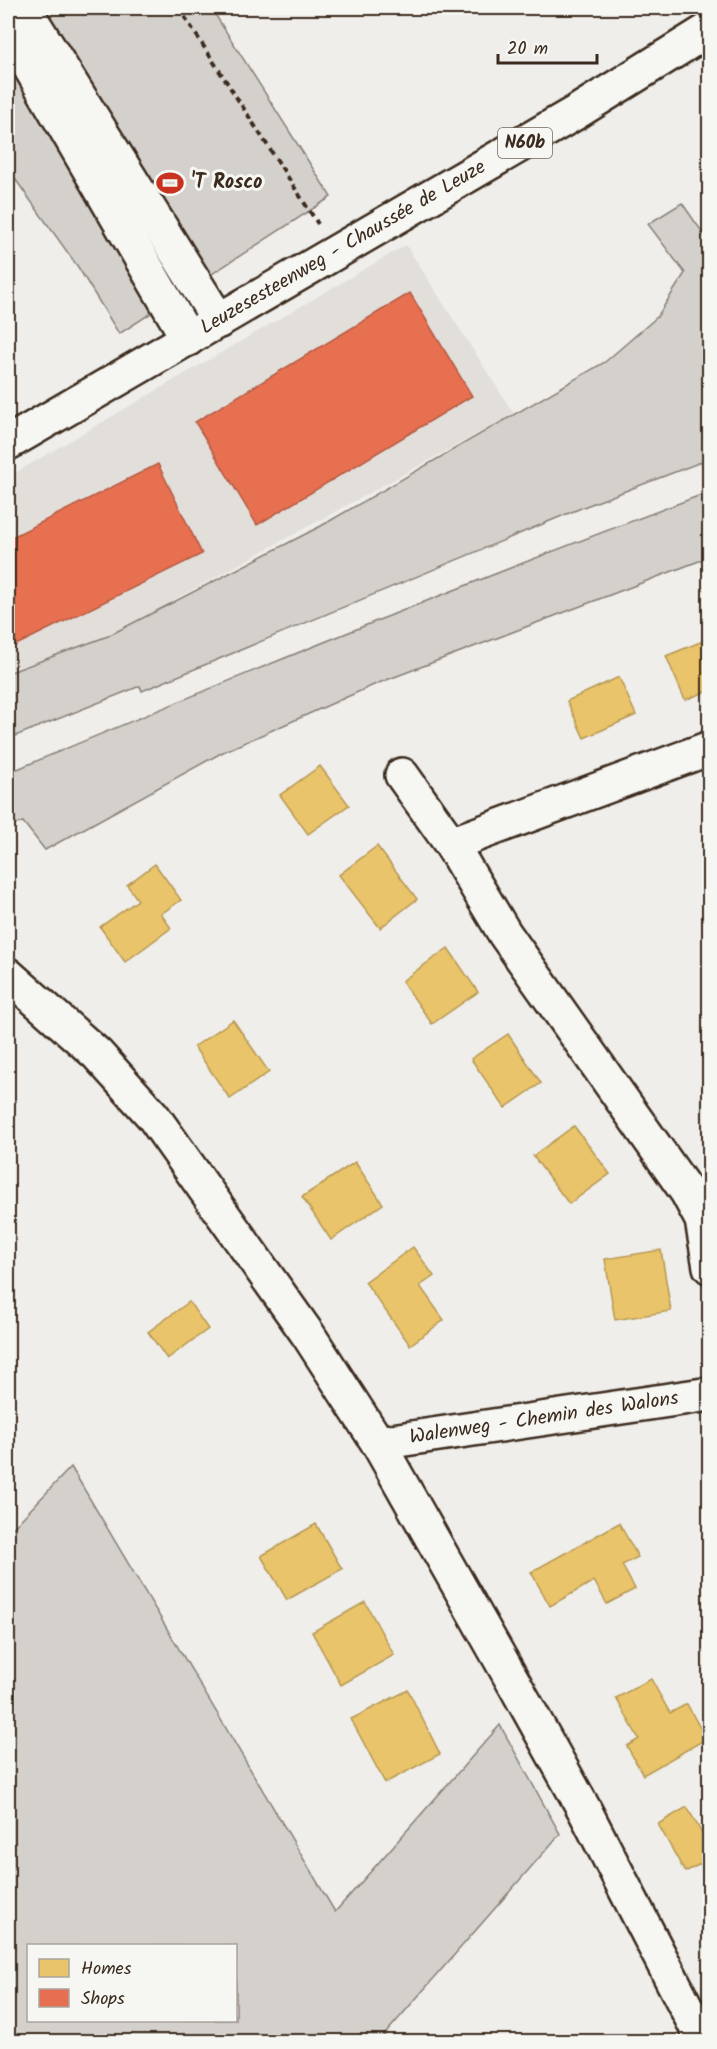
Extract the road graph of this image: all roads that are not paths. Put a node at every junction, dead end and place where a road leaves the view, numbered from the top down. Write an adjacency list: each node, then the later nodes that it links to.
1 (24, 8): 4 (street)
2 (710, 29): 4 (street, Leuzesesteenweg - Chaussée de Leuze / N60b)
3 (8, 42): 5 (street)
4 (219, 321): 5 (street, Leuzesesteenweg - Chaussée de Leuze / N60b)
5 (188, 339): 6 (street, Leuzesesteenweg - Chaussée de Leuze / N60b)
6 (8, 443)
7 (710, 748): 9 (street)
8 (402, 775): 9 (street)
9 (452, 844): 11 (street)
10 (8, 975): 13 (street)
11 (710, 1267)
12 (710, 1394): 13 (street, Walenweg - Chemin des Walons)
13 (378, 1443): 14 (street)
14 (704, 2042)

